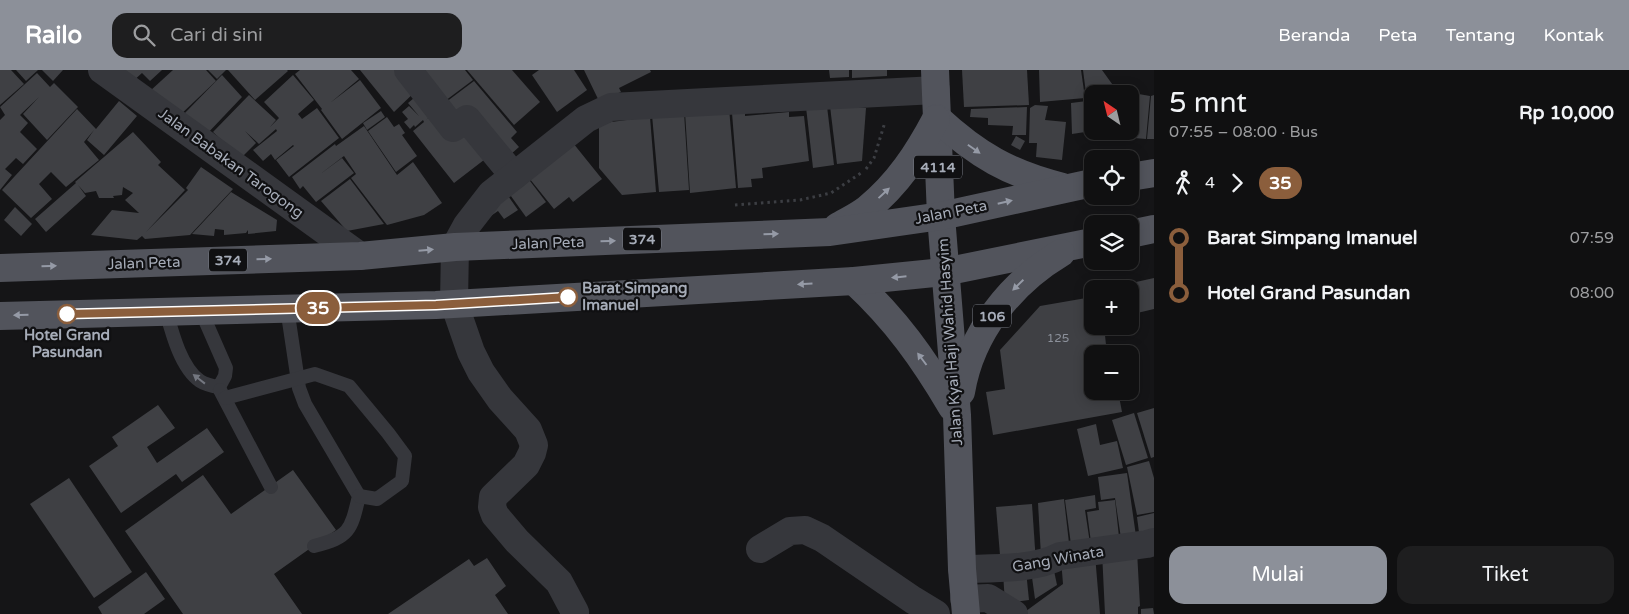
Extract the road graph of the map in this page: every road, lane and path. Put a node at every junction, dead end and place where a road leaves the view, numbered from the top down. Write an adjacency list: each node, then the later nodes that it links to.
1 (102, 70): 18 (street, Jalan Babakan Tarogong)
2 (408, 70): 7 (street)
3 (936, 80): 4 (street); 5 (main road, Jalan Kyai Haji Wahid Hasyim / 4114)
4 (888, 93): 7 (street); 11 (path)
5 (937, 118): 10 (main road, one-way to 10); 12 (main road, Jalan Kyai Haji Wahid Hasyim / 4114); 14 (main road, one-way to 5)
6 (1154, 173): 8 (main road)
7 (514, 176): 17 (street)
8 (1139, 176)
9 (1084, 185): 10 (main road, Jalan Peta / 374)
10 (1066, 188): 12 (main road, Jalan Peta / 374, one-way to 10)
11 (731, 205)
12 (940, 216): 14 (main road, Jalan Peta / 374); 20 (main road, Jalan Kyai Haji Wahid Hasyim)
13 (1154, 229): 15 (main road)
14 (830, 232): 17 (main road, Jalan Peta / 374, one-way to 14)
15 (1139, 232)
16 (1082, 245): 20 (main road); 29 (main road, 106, one-way to 29)
17 (455, 247): 18 (main road, Jalan Peta / 374, one-way to 17); 22 (street)
18 (360, 256): 19 (main road, Jalan Peta / 374, one-way to 18)
19 (0, 268)
20 (944, 272): 21 (main road, one-way to 21); 29 (main road, Jalan Kyai Haji Wahid Hasyim / 106)
21 (854, 281): 22 (main road, one-way to 22); 29 (main road, 106, one-way to 21)
22 (454, 304): 23 (main road); 37 (street)
23 (287, 308): 25 (main road); 27 (lane)
24 (166, 311): 25 (main road); 26 (main road, one-way to 26); 28 (lane, one-way to 24)
25 (201, 311): 28 (lane)
26 (0, 316)
27 (297, 378): 28 (lane); 31 (lane); 31 (lane)
28 (222, 393): 30 (lane)
29 (957, 415): 35 (main road, Jalan Kyai Haji Wahid Hasyim / 106)
30 (271, 487)
31 (359, 496): 33 (lane)
32 (1154, 542): 35 (street, Gang Winata)
33 (314, 546)
34 (760, 549): 38 (street)
35 (962, 569): 36 (main road, Jalan Kyai Haji Wahid Hasyim / 106)
36 (965, 606): 39 (street)
37 (574, 614)
38 (936, 614)
39 (1014, 614)

